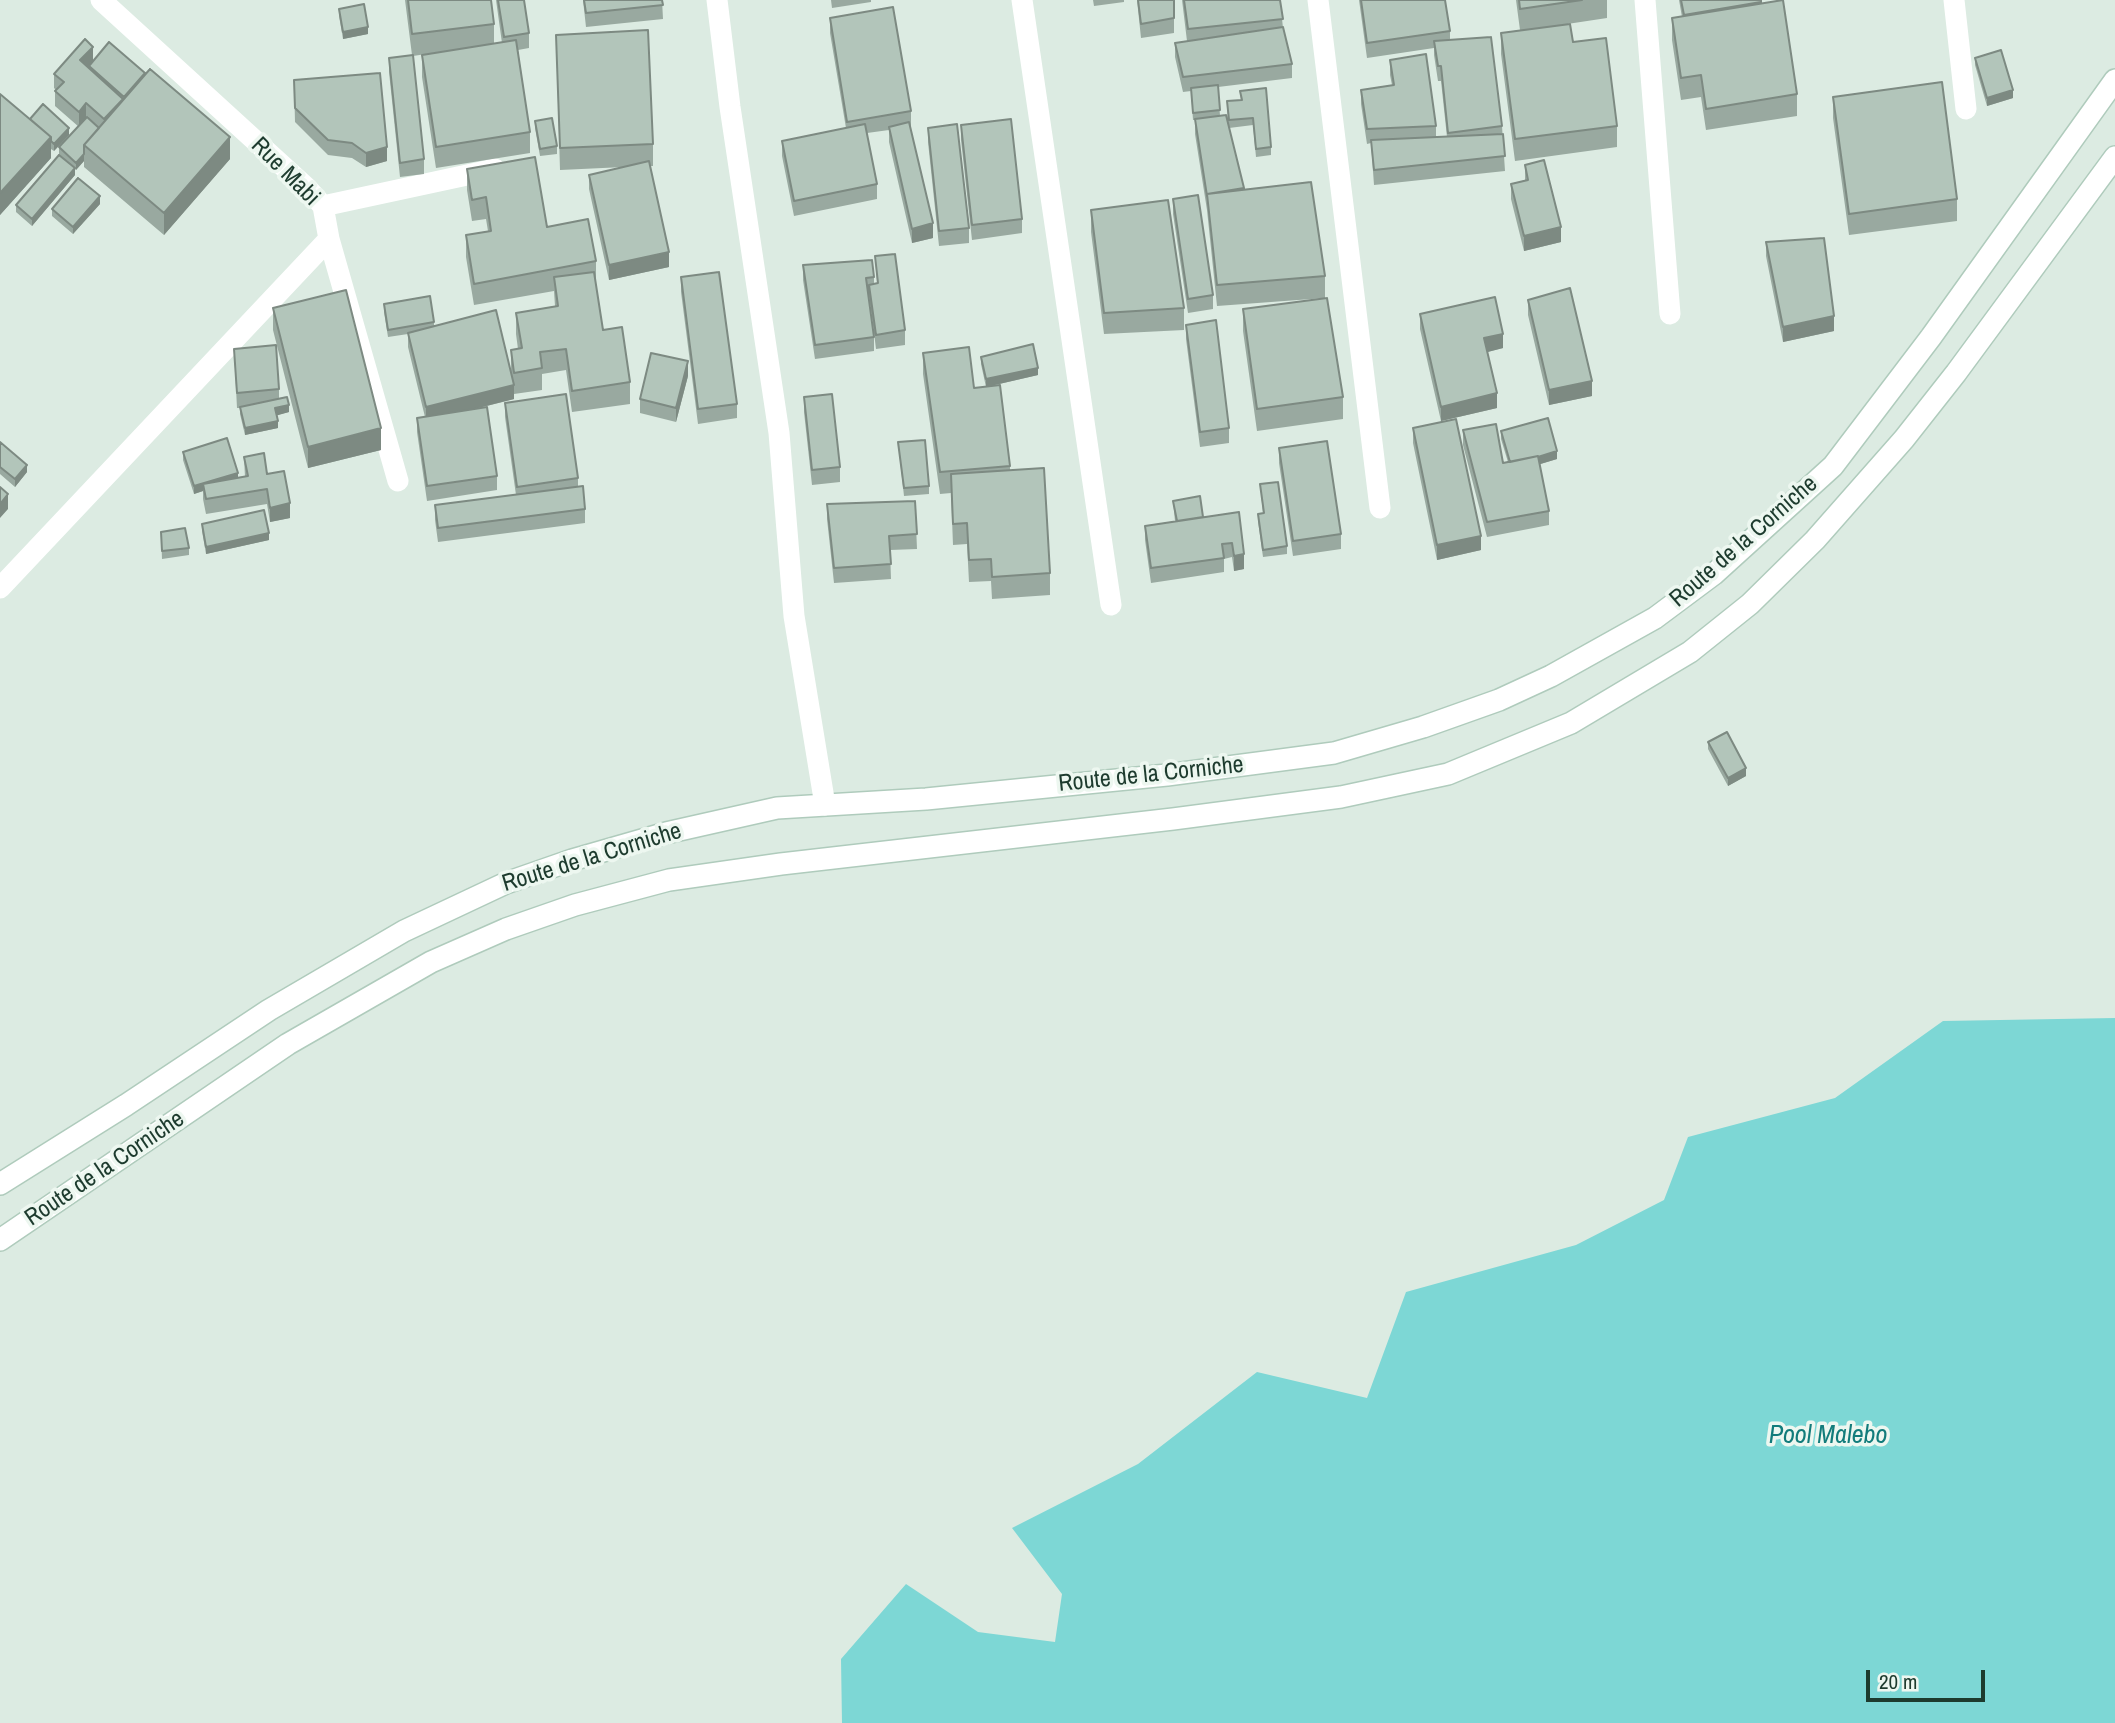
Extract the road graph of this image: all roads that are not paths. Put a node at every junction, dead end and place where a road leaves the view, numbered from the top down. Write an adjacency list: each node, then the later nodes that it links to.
1 (102, 0): 11 (main road, Rue Mabi)
2 (717, 0): 18 (main road)
3 (1022, 0): 17 (main road)
4 (1318, 0): 15 (main road)
5 (1644, 0): 13 (main road)
6 (1954, 0): 8 (main road)
7 (2115, 80): 18 (main road, Route de la Corniche)
8 (1966, 109)
9 (2115, 156): 20 (main road, Route de la Corniche)
10 (519, 164): 11 (main road)
11 (323, 206): 12 (main road, Rue Mabi)
12 (329, 239): 14 (main road, Rue Mabi); 16 (main road)
13 (1670, 314)
14 (398, 481)
15 (1380, 508)
16 (0, 588)
17 (1111, 605)
18 (825, 805): 19 (main road, Route de la Corniche)
19 (0, 1184)
20 (0, 1240)

